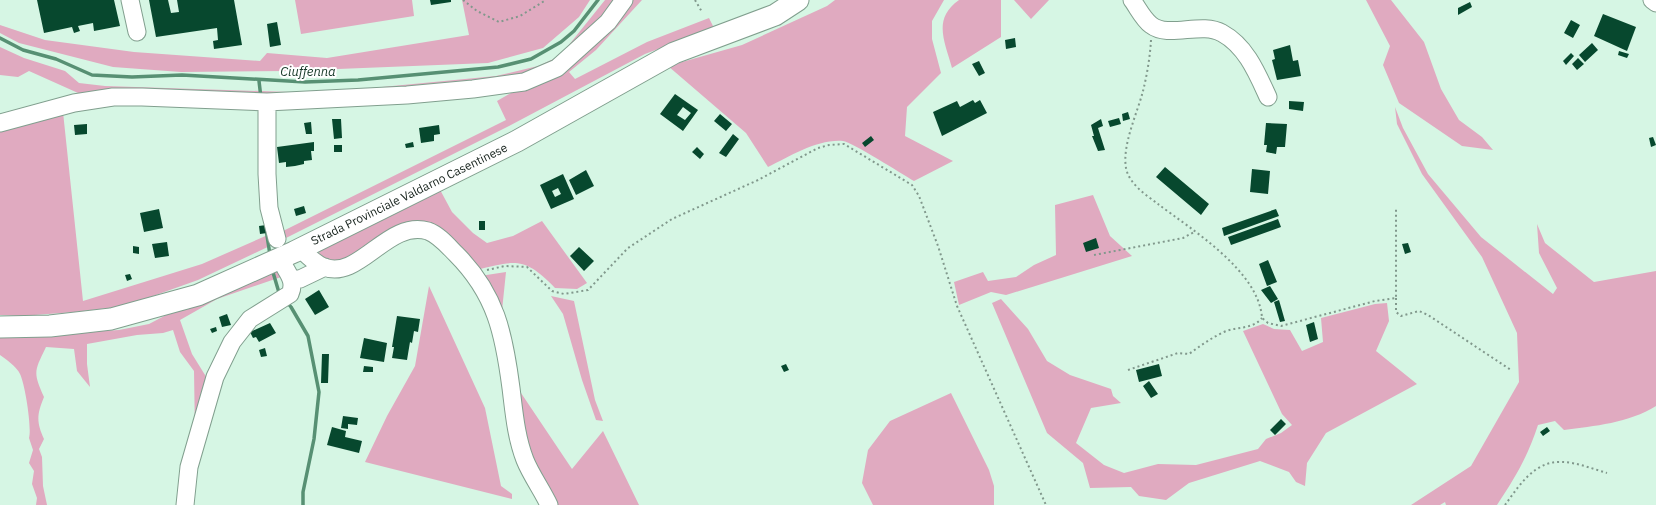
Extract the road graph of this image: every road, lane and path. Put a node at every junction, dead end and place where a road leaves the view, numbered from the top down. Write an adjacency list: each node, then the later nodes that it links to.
1 (130, 0): 12 (street)
2 (463, 0): 3 (path)
3 (546, 0)
4 (624, 0): 14 (street)
5 (695, 0): 10 (path)
6 (798, 0): 19 (main road, Strada Provinciale Valdarno Casentinese)
7 (1132, 0): 11 (street)
8 (1652, 0): 9 (street)
9 (1656, 3)
10 (702, 12)
11 (1151, 25): 13 (street); 17 (path)
12 (137, 32)
13 (1268, 96)
14 (267, 102): 15 (street); 18 (street)
15 (0, 123)
16 (1396, 209): 23 (path)
17 (1194, 232): 20 (path); 24 (path)
18 (277, 239)
19 (300, 249): 21 (street); 25 (main road, Strada Provinciale Valdarno Casentinese)
20 (1094, 255)
21 (325, 268): 22 (street); 29 (street)
22 (472, 273): 30 (street); 31 (path)
23 (1396, 298): 24 (path); 27 (path)
24 (1262, 318): 26 (path)
25 (0, 327)
26 (1128, 370)
27 (1512, 370)
28 (1607, 473): 32 (path)
29 (185, 505)
30 (549, 505)
31 (1046, 505)
32 (1505, 505)

